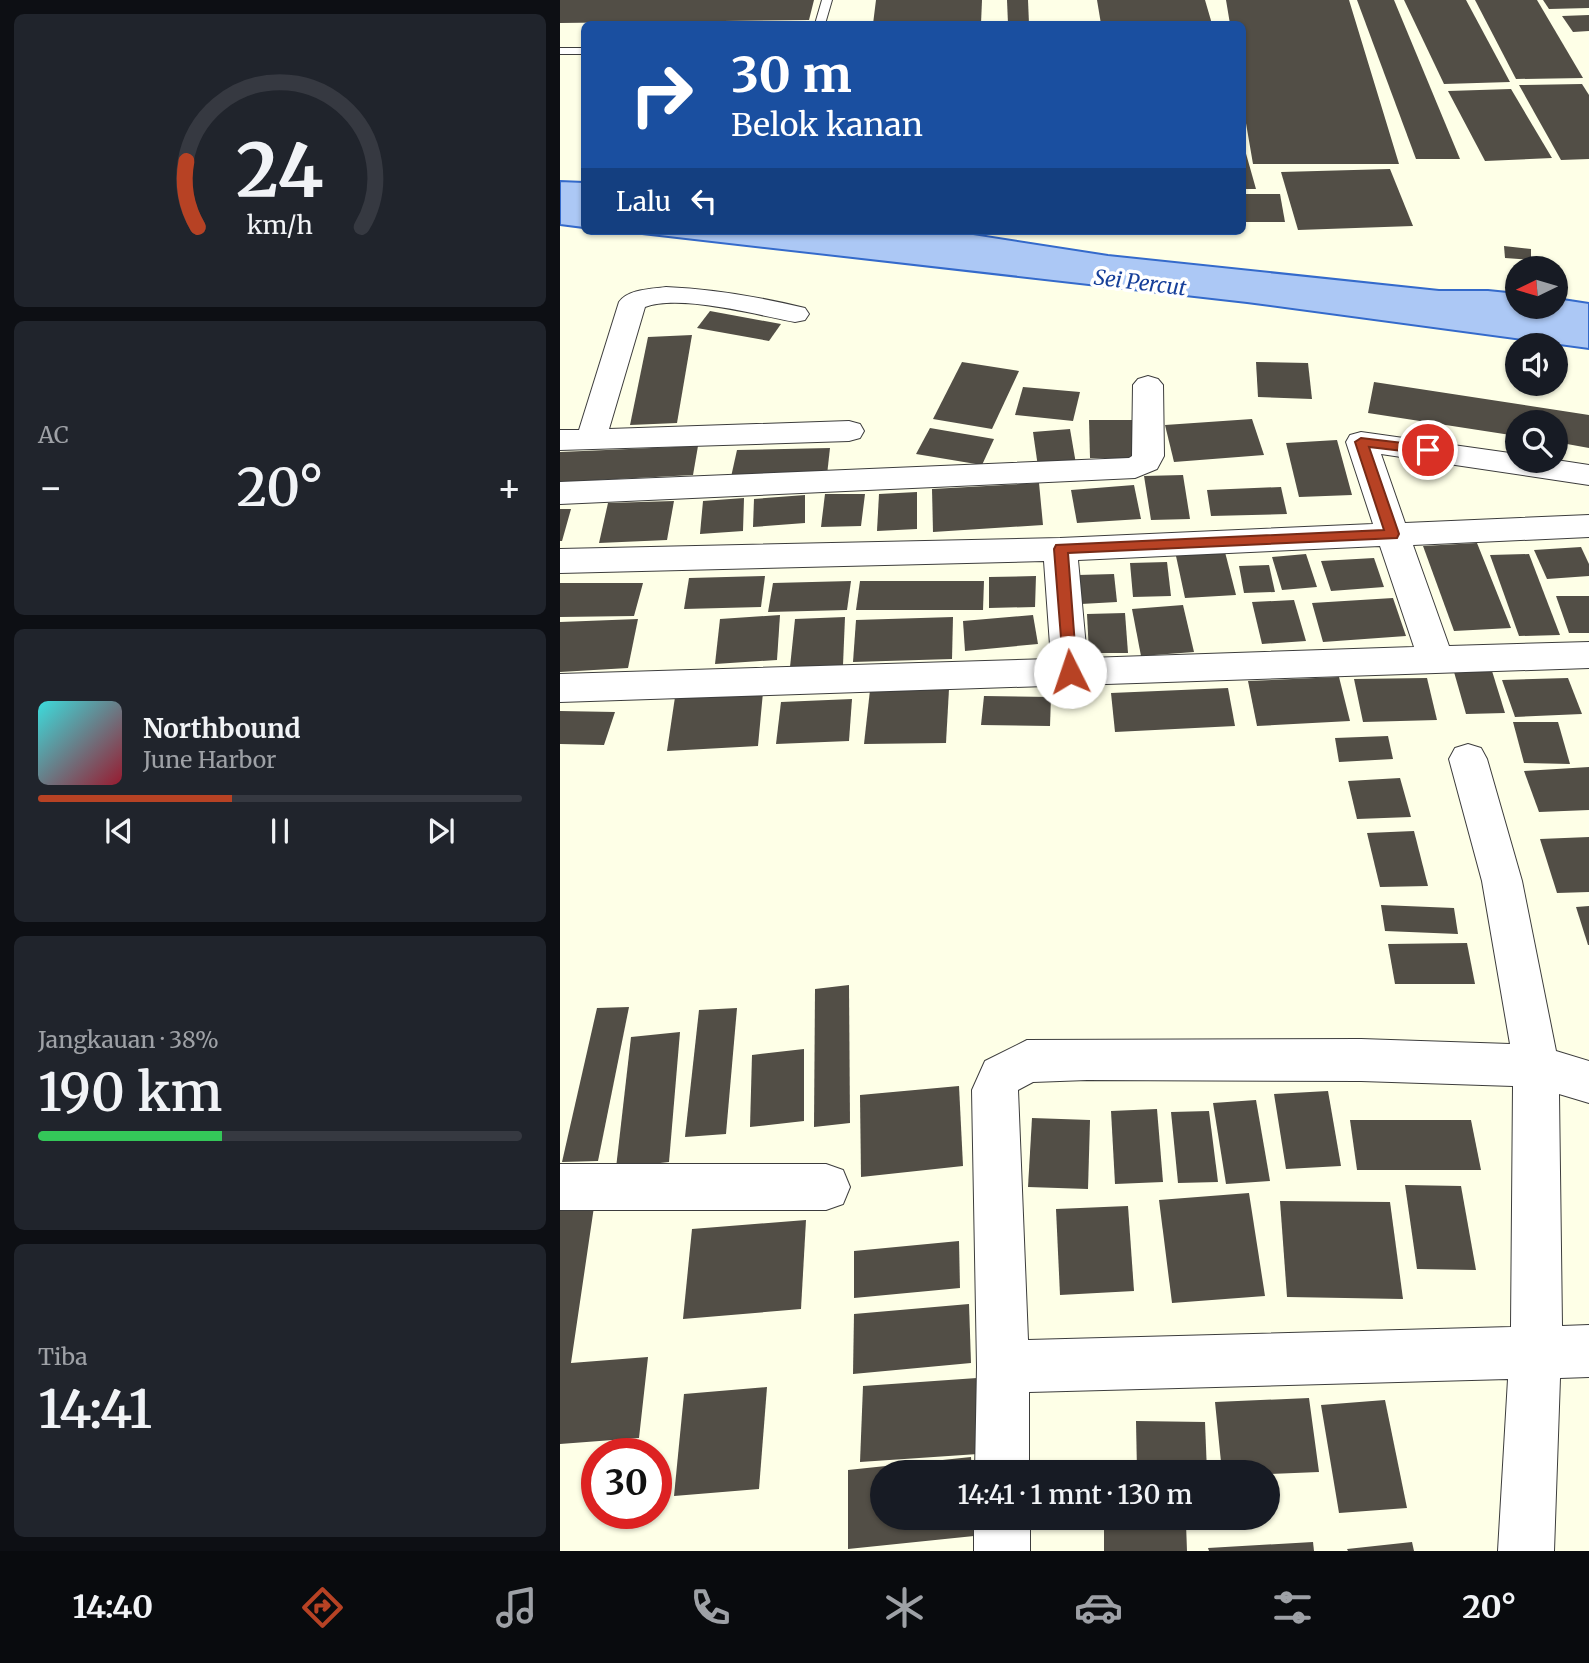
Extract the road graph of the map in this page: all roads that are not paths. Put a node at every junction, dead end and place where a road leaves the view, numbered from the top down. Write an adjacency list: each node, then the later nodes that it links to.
1 (827, 0): 2 (lane)
2 (821, 21)
3 (560, 51): 4 (lane)
4 (581, 51)
5 (795, 314): 8 (street)
6 (1147, 385): 11 (street)
7 (849, 431): 8 (street)
8 (591, 439): 9 (street)
9 (560, 440)
10 (1589, 475): 13 (street)
11 (560, 493)
12 (1589, 526): 13 (street)
13 (1392, 534): 14 (street); 17 (street)
14 (1060, 549): 15 (street); 18 (street)
15 (560, 561)
16 (1589, 655): 17 (street)
17 (1435, 658): 18 (street)
18 (1070, 672): 19 (street)
19 (560, 688)
20 (1468, 759): 21 (street)
21 (1536, 1066): 22 (street); 26 (street); 27 (street)
22 (1589, 1082)
23 (560, 1187): 24 (street)
24 (826, 1187)
25 (1589, 1351): 26 (street)
26 (1534, 1352): 27 (street); 31 (street)
27 (1003, 1367): 28 (street)
28 (1002, 1460)
29 (1002, 1530): 30 (street)
30 (1002, 1551)
31 (1526, 1551)

